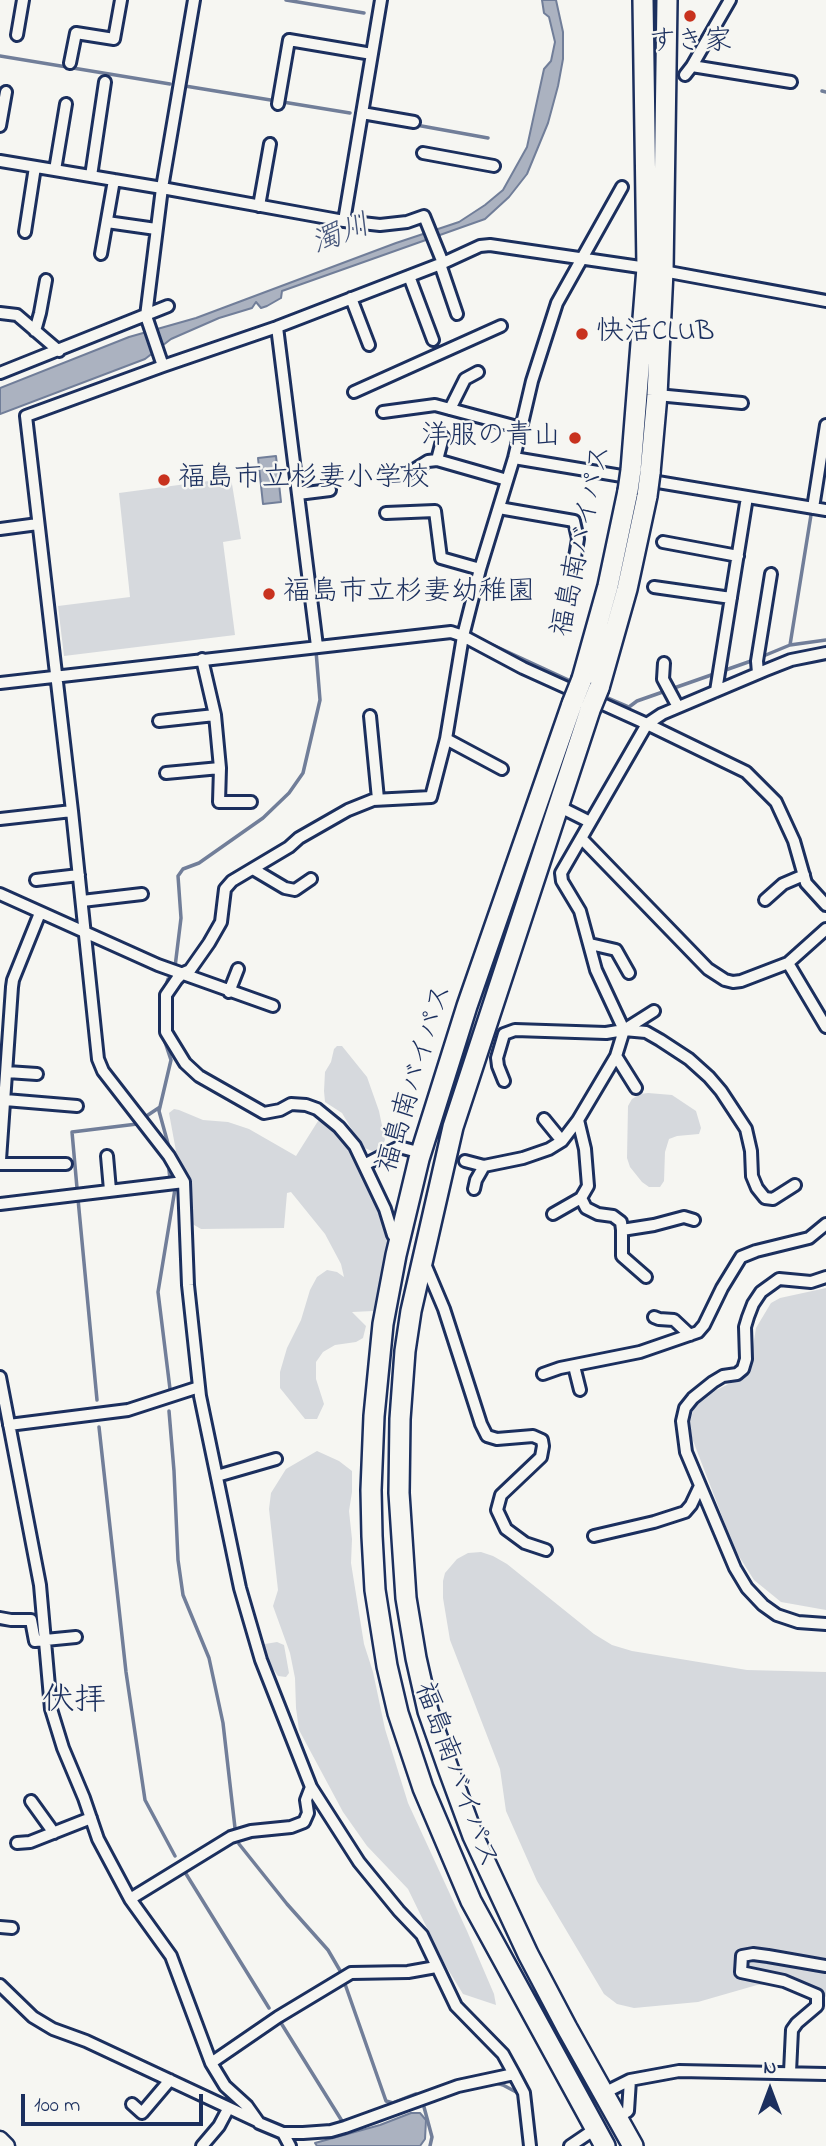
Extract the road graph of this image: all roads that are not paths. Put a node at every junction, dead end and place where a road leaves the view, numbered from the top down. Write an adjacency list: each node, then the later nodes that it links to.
1 (23, 0): 8 (street)
2 (121, 0): 10 (street)
3 (194, 0): 28 (street)
4 (381, 0): 9 (street)
5 (643, 0): 37 (highway, 福島南バイパス)
6 (667, 0): 37 (highway, 福島南バイパス)
7 (730, 0): 12 (street)
8 (17, 35)
9 (372, 54): 15 (street); 16 (street)
10 (70, 63)
11 (105, 82): 25 (street)
12 (792, 82)
13 (6, 92): 18 (street)
14 (66, 104): 24 (street)
15 (278, 104)
16 (362, 113): 17 (street); 30 (street)
17 (414, 122)
18 (0, 126)
19 (270, 144): 29 (street)
20 (423, 153): 22 (street)
21 (0, 161): 23 (street)
22 (494, 166)
23 (35, 167): 24 (street); 33 (street)
24 (55, 170): 25 (street)
25 (90, 176): 26 (street)
26 (114, 180): 28 (street); 31 (street)
27 (622, 187): 35 (street)
28 (162, 188): 29 (street); 32 (street)
29 (259, 206): 30 (street)
30 (344, 221): 36 (street)
31 (107, 222): 32 (street); 34 (street)
32 (156, 229): 45 (street)
33 (25, 232)
34 (101, 254)
35 (581, 258): 36 (street); 37 (street); 61 (street)
36 (440, 260): 38 (street); 44 (street)
37 (655, 270): 41 (street); 56 (highway, 福島南バイパス); 66 (highway, 福島南バイパス)
38 (409, 276): 40 (street); 49 (street)
39 (46, 280): 48 (street)
40 (351, 298): 47 (street); 50 (street)
41 (826, 301)
42 (168, 306): 45 (street)
43 (0, 313): 48 (street)
44 (457, 314)
45 (145, 316): 51 (street); 52 (street)
46 (501, 326): 55 (street)
47 (277, 327): 52 (street); 71 (street)
48 (35, 331): 51 (street)
49 (433, 340)
50 (369, 345)
51 (59, 351): 54 (street)
52 (163, 366): 77 (street)
53 (478, 372): 58 (street)
54 (0, 373)
55 (354, 391)
56 (657, 395): 57 (street); 66 (highway, 福島南バイパス)
57 (742, 403)
58 (450, 409): 59 (street); 61 (street)
59 (383, 412)
60 (826, 425): 74 (street)
61 (521, 428): 63 (street)
62 (443, 437): 64 (street)
63 (514, 458): 68 (street); 72 (street)
64 (437, 460): 65 (street); 67 (street)
65 (466, 468): 68 (street); 69 (street)
66 (641, 471): 95 (highway, 福島南バイパス, bridge)
67 (385, 475)
68 (507, 480): 73 (street)
69 (463, 481)
70 (330, 490): 71 (street)
71 (298, 495): 87 (street)
72 (747, 497): 74 (street); 80 (street)
73 (499, 508): 81 (street); 82 (street)
74 (813, 508): 75 (street)
75 (826, 510)
76 (386, 513): 81 (street)
77 (38, 524): 78 (street); 92 (street)
78 (0, 529)
79 (663, 542): 80 (street)
80 (738, 556): 85 (street)
81 (480, 569): 86 (street)
82 (573, 569)
83 (771, 573): 91 (street)
84 (654, 587): 85 (street)
85 (731, 598): 94 (street)
86 (463, 636): 87 (street); 100 (street); 101 (street)
87 (317, 646): 89 (street)
88 (826, 653): 91 (street)
89 (202, 659): 92 (street); 97 (street)
90 (664, 663): 96 (street)
91 (758, 673): 94 (street)
92 (55, 676): 93 (street); 108 (street)
93 (0, 683)
94 (716, 691): 96 (street)
95 (581, 707): 107 (highway, 福島南バイパス); 206 (highway, 福島南バイパス)
96 (678, 708): 100 (street)
97 (215, 715): 99 (street); 102 (street)
98 (370, 716): 105 (street)
99 (159, 721)
100 (647, 724): 110 (street); 114 (street)
101 (446, 739): 103 (street); 105 (street)
102 (220, 768): 104 (street); 106 (street)
103 (502, 769)
104 (166, 773)
105 (378, 799): 112 (street)
106 (251, 802)
107 (560, 807): 110 (street); 165 (highway, 福島南バイパス)
108 (72, 811): 109 (street); 113 (street)
109 (0, 819)
110 (590, 822): 111 (street)
111 (582, 839): 125 (street); 126 (street)
112 (253, 869): 115 (street); 128 (street)
113 (79, 875): 116 (street); 120 (street)
114 (804, 875): 119 (street); 121 (street)
115 (311, 879)
116 (36, 880)
117 (0, 894): 122 (street)
118 (142, 894): 120 (street)
119 (765, 900)
120 (82, 901): 124 (street)
121 (826, 905)
122 (40, 913): 124 (street); 131 (street)
123 (826, 929): 126 (street)
124 (85, 932): 128 (street); 154 (street)
125 (590, 944): 129 (street); 136 (street)
126 (788, 963): 135 (street)
127 (238, 969): 132 (street)
128 (183, 973): 132 (street); 152 (street)
129 (629, 973)
130 (0, 984): 131 (street)
131 (12, 987): 138 (street)
132 (229, 992): 133 (street)
133 (273, 1006)
134 (654, 1011): 136 (street)
135 (826, 1027)
136 (624, 1030): 137 (street); 140 (street); 155 (street)
137 (616, 1056): 141 (street); 145 (street)
138 (7, 1072): 139 (street); 142 (street)
139 (37, 1074)
140 (504, 1081)
141 (636, 1088)
142 (5, 1100): 143 (street); 150 (street)
143 (77, 1105)
144 (544, 1119): 146 (street)
145 (578, 1120): 146 (street); 158 (street)
146 (562, 1141): 153 (street)
147 (414, 1151): 152 (street)
148 (107, 1156): 157 (street)
149 (465, 1161): 153 (street)
150 (0, 1162): 151 (street)
151 (66, 1164)
152 (364, 1165): 164 (street)
153 (484, 1166): 156 (street)
154 (184, 1182): 157 (street); 173 (street)
155 (795, 1185)
156 (474, 1189)
157 (110, 1190): 159 (street)
158 (581, 1198): 160 (street); 163 (street)
159 (0, 1204)
160 (553, 1214)
161 (694, 1220): 163 (street)
162 (826, 1224): 169 (street)
163 (622, 1230): 166 (street)
164 (393, 1235)
165 (423, 1258): 180 (street); 200 (highway, 福島南バイパス)
166 (646, 1277)
167 (826, 1277): 178 (street)
168 (654, 1317): 169 (street)
169 (691, 1335): 170 (street)
170 (574, 1366): 171 (street); 174 (street)
171 (543, 1374)
172 (0, 1377): 175 (street)
173 (199, 1387): 175 (street); 177 (street)
174 (580, 1390)
175 (9, 1425): 184 (street)
176 (276, 1459): 177 (street)
177 (217, 1476): 185 (street)
178 (700, 1486): 179 (street); 182 (street)
179 (594, 1536)
180 (546, 1550)
181 (0, 1618): 184 (street)
182 (826, 1624)
183 (76, 1637): 184 (street)
184 (43, 1640): 187 (street)
185 (311, 1787): 190 (street); 192 (street)
186 (31, 1801): 188 (street)
187 (91, 1818): 188 (street); 190 (street)
188 (54, 1833): 189 (street)
189 (17, 1843)
190 (131, 1899): 194 (street)
191 (826, 1966): 195 (street)
192 (436, 1967): 194 (street); 196 (street)
193 (0, 1985): 198 (street)
194 (211, 2063): 204 (street)
195 (790, 2072): 197 (street); 199 (street)
196 (514, 2074): 205 (street); 211 (street)
197 (826, 2074)
198 (170, 2080): 201 (street); 202 (street)
199 (630, 2080): 200 (street); 203 (street)
200 (604, 2093): 203 (highway, 福島南バイパス)
201 (132, 2104)
202 (228, 2109): 204 (street); 209 (street)
203 (617, 2118): 213 (highway, 福島南バイパス)
204 (259, 2123): 205 (street)
205 (283, 2133): 210 (street)
206 (600, 2138): 212 (street)
207 (0, 2139): 208 (street)
208 (7, 2146)
209 (202, 2146)
210 (290, 2146)
211 (530, 2146)
212 (570, 2146)
213 (633, 2146)

